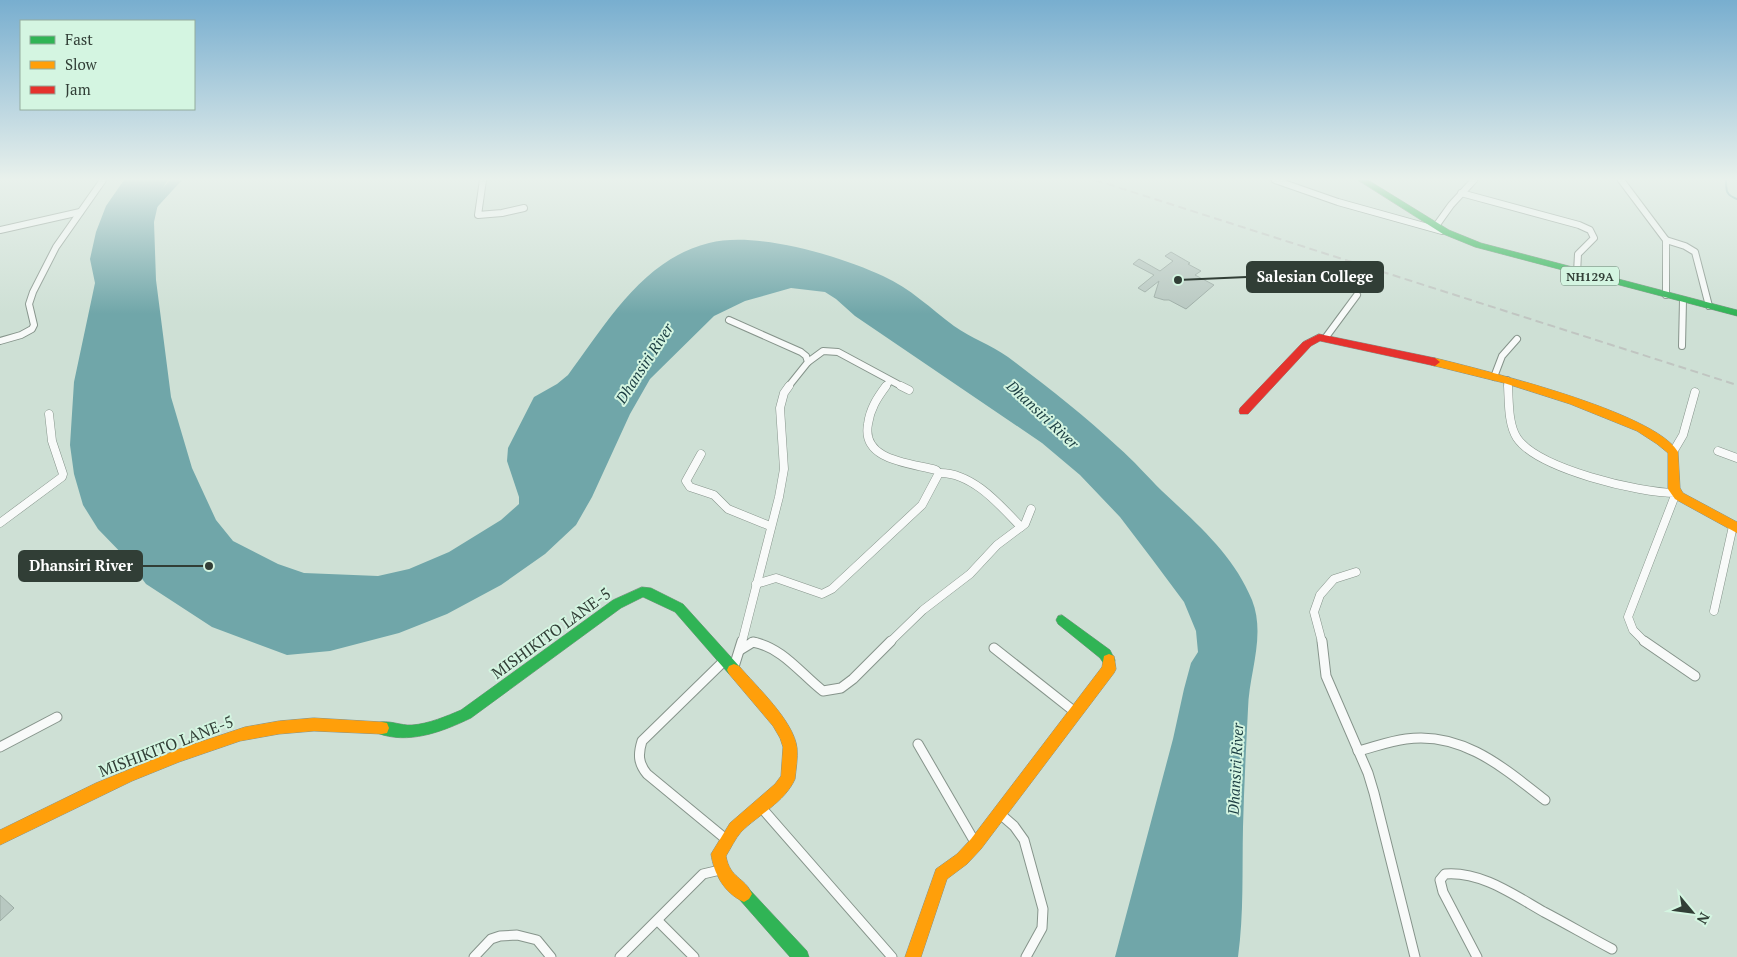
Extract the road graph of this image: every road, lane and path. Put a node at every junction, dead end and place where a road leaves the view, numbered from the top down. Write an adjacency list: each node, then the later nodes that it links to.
1 (24, 225): 9 (street)
2 (71, 225): 20 (street)
3 (1425, 225): 8 (street)
4 (1434, 225): 8 (main road, NH129A)
5 (1443, 225): 8 (street)
6 (1578, 225): 11 (street)
7 (1654, 225): 10 (street)
8 (1441, 229): 11 (main road, NH129A)
9 (0, 230)
10 (1666, 240): 13 (street); 15 (street)
11 (1578, 273): 13 (main road, NH129A)
12 (1357, 294): 18 (street)
13 (1666, 295): 14 (main road, NH129A)
14 (1683, 300): 15 (main road, NH129A); 21 (street)
15 (1709, 306): 16 (main road, NH129A)
16 (1737, 314)
17 (730, 320): 22 (street)
18 (1326, 337): 23 (main road); 28 (main road)
19 (1517, 339): 23 (street)
20 (0, 340)
21 (1682, 346)
22 (808, 362): 25 (street); 38 (street)
23 (1494, 376): 24 (main road)
24 (1507, 380): 31 (main road); 35 (street)
25 (890, 381): 26 (street); 34 (street)
26 (909, 390)
27 (1695, 392): 31 (street)
28 (1244, 411)
29 (49, 414): 37 (street)
30 (1718, 451): 33 (street)
31 (1673, 452): 35 (main road)
32 (701, 454): 38 (street)
33 (1737, 458)
34 (939, 473): 40 (street); 42 (street)
35 (1676, 493): 39 (main road); 49 (street)
36 (1032, 509): 40 (street)
37 (0, 523)
38 (770, 526): 42 (street)
39 (1735, 527): 43 (street)
40 (1021, 528): 46 (street)
41 (1356, 572): 54 (street)
42 (756, 584): 46 (street)
43 (1714, 611)
44 (1062, 620): 50 (main road)
45 (994, 648): 50 (street)
46 (740, 650): 48 (street)
47 (725, 660): 48 (main road); 58 (main road, MISHIKITO LANE-5); 59 (street)
48 (733, 670): 56 (main road)
49 (1695, 676)
50 (1075, 712): 57 (main road)
51 (57, 717): 53 (street)
52 (918, 744): 60 (street)
53 (0, 747)
54 (1358, 751): 55 (street); 72 (street)
55 (1546, 800)
56 (760, 806): 59 (main road); 69 (street)
57 (999, 813): 60 (main road); 71 (street)
58 (0, 838)
59 (726, 840): 61 (main road)
60 (976, 844): 70 (main road)
61 (720, 870): 62 (street); 68 (main road)
62 (658, 921): 66 (street); 67 (street)
63 (1612, 949): 73 (street)
64 (474, 957): 65 (street)
65 (551, 957)
66 (620, 957)
67 (694, 957)
68 (801, 957)
69 (892, 957)
70 (913, 957)
71 (1026, 957)
72 (1415, 957)
73 (1477, 957)

